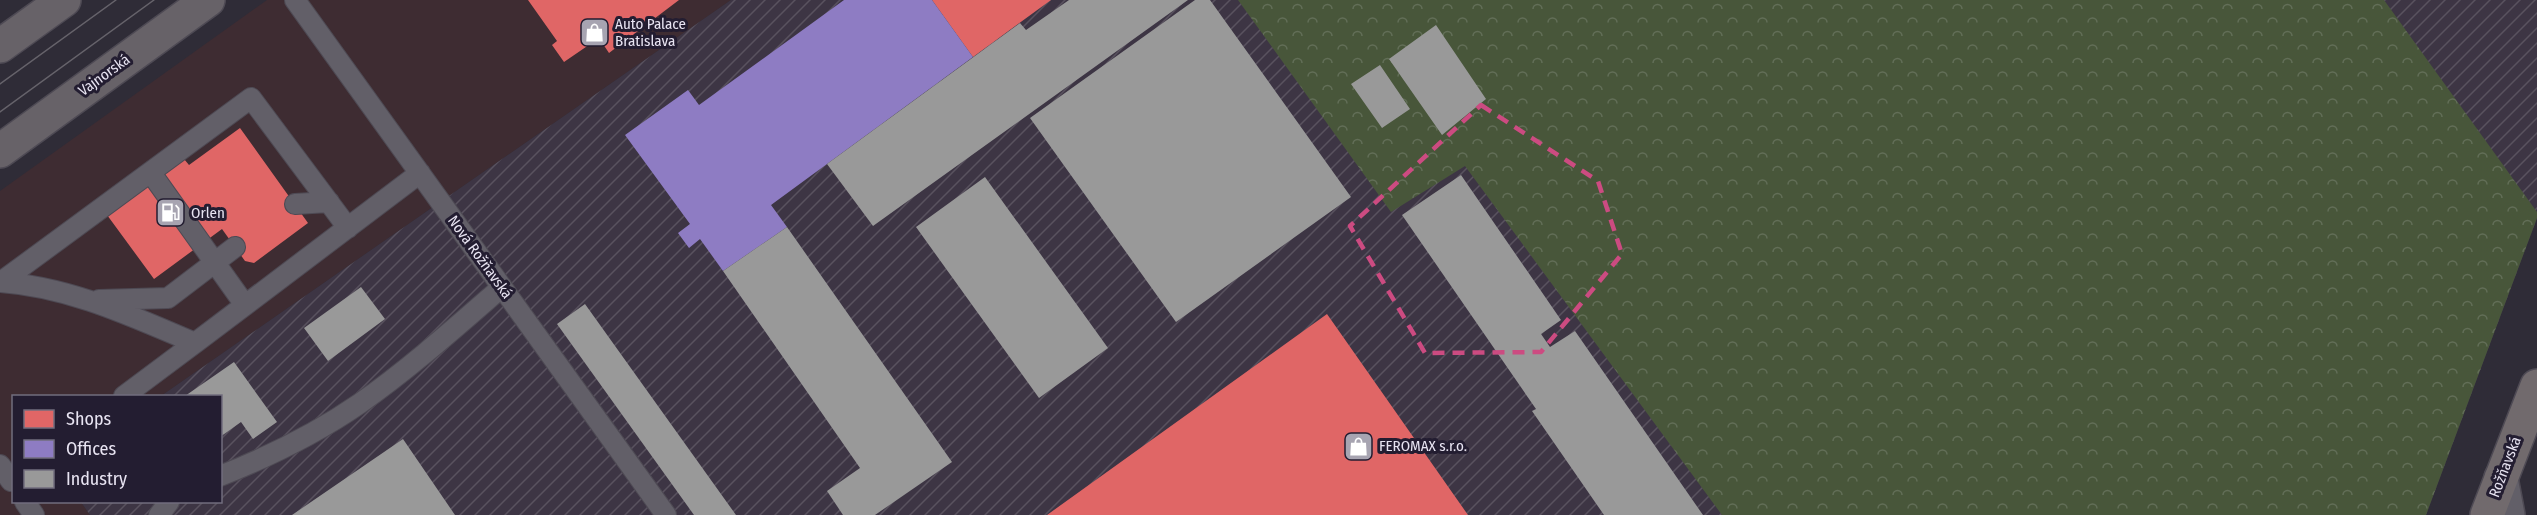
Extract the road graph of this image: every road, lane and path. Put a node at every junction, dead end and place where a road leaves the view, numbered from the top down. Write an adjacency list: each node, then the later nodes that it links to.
1 (64, 0): 4 (main road)
2 (208, 0): 5 (main road, Vajnorská)
3 (295, 0): 7 (lane, Nová Rožňavská)
4 (0, 46)
5 (0, 151)
6 (152, 173): 8 (lane); 12 (lane); 13 (lane)
7 (420, 173): 10 (lane); 14 (lane, Nová Rožňavská)
8 (329, 202): 9 (lane); 10 (lane)
9 (295, 204)
10 (348, 228): 16 (lane)
11 (235, 248): 12 (lane)
12 (215, 262): 15 (lane); 16 (lane)
13 (1, 282): 15 (lane)
14 (502, 287): 21 (lane); 24 (lane, Nová Rožňavská)
15 (93, 300): 17 (lane)
16 (245, 305): 17 (lane)
17 (195, 343): 19 (lane)
18 (2537, 386): 22 (main road, Rožňavská)
19 (125, 395)
20 (0, 465): 23 (lane)
21 (222, 475)
22 (2501, 478): 25 (main road, Rožňavská); 26 (street)
23 (12, 481)
24 (666, 515)
25 (2487, 515)
26 (2508, 515)

